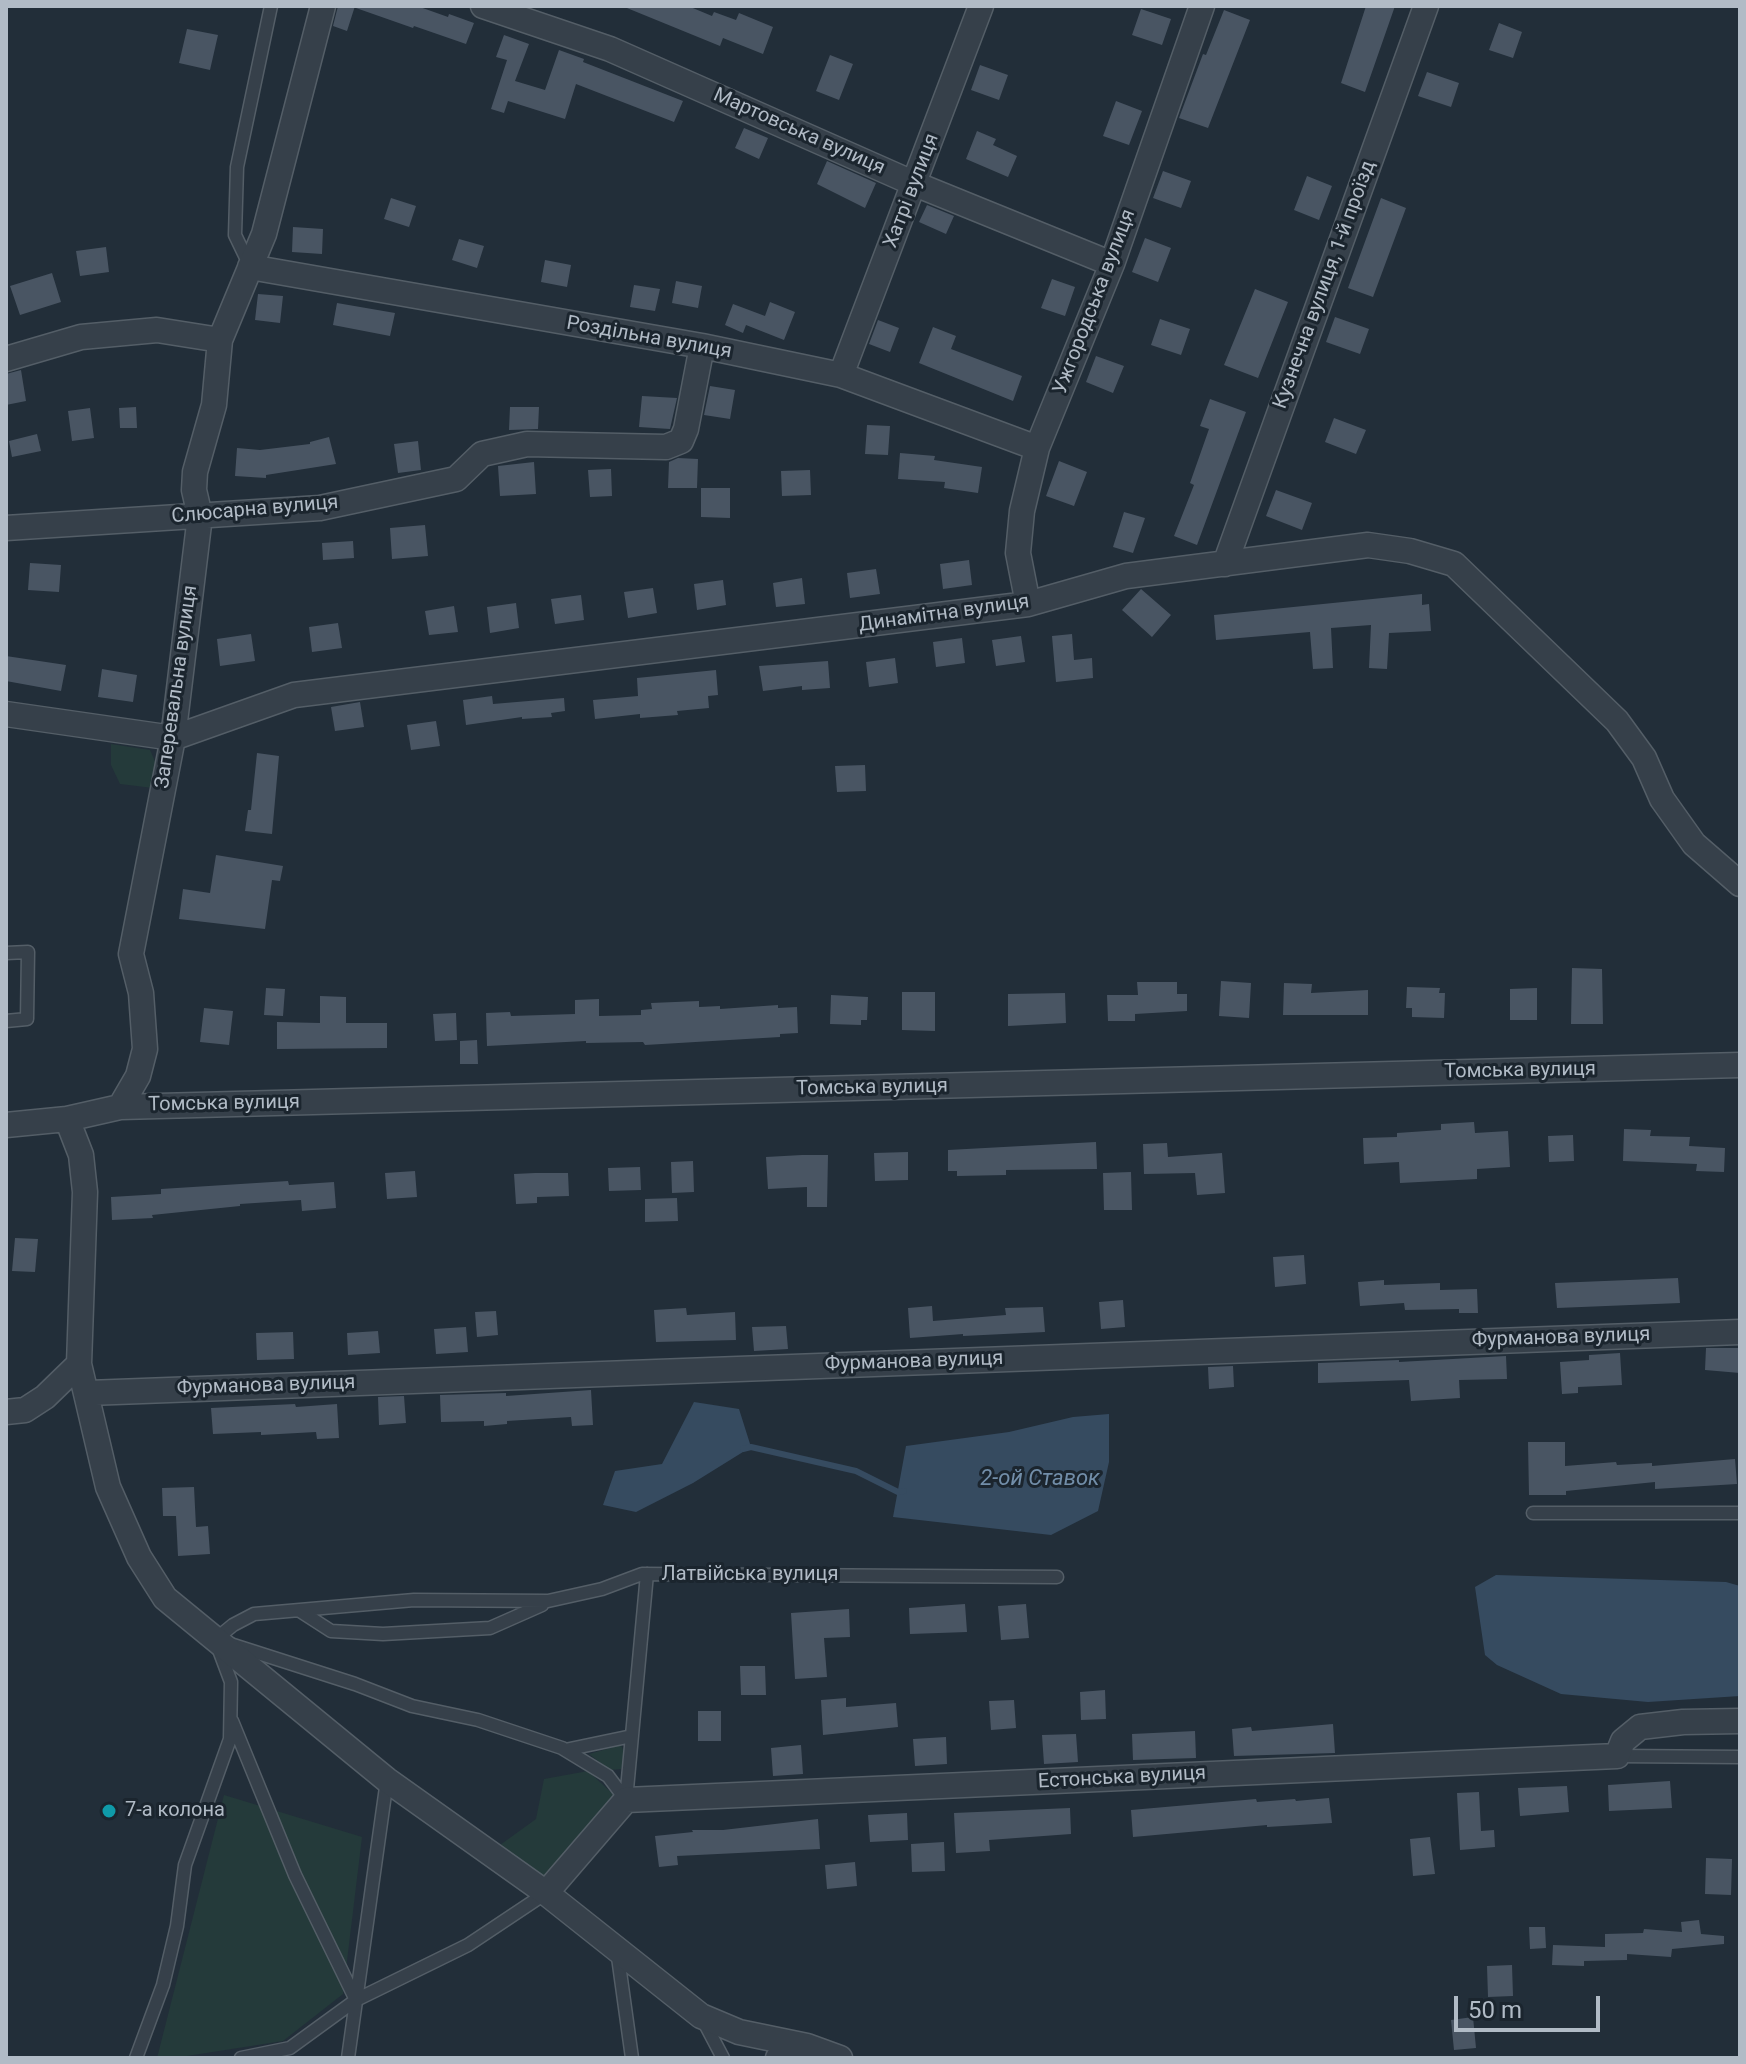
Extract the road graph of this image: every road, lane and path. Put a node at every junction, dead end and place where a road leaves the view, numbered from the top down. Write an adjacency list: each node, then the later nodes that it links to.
1 (271, 6): 9 (lane)
2 (323, 6): 9 (street, Заперевальна вулиця)
3 (483, 6): 7 (street, Мартовська вулиця)
4 (981, 6): 7 (street, Хатрі вулиця)
5 (1202, 6): 8 (street, Ужгородська вулиця)
6 (1426, 6): 17 (street, Кузнечна вулиця, 1-й проїзд)
7 (915, 184): 8 (street, Мартовська вулиця); 13 (street, Хатрі вулиця)
8 (1112, 264): 14 (street, Ужгородська вулиця)
9 (250, 267): 10 (street, Заперевальна вулиця); 11 (street, Роздільна вулиця)
10 (220, 340): 12 (street); 15 (street, Заперевальна вулиця)
11 (702, 346): 13 (street, Роздільна вулиця); 15 (street, Слюсарна вулиця)
12 (6, 359)
13 (841, 375): 14 (street, Роздільна вулиця)
14 (1037, 448): 18 (street, Ужгородська вулиця)
15 (200, 516): 16 (street, Слюсарна вулиця); 20 (street, Заперевальна вулиця)
16 (6, 528)
17 (1225, 564): 18 (street, Динамітна вулиця); 21 (street, Динамітна вулиця)
18 (1028, 604): 20 (street, Динамітна вулиця)
19 (6, 714): 20 (street, Динамітна вулиця)
20 (173, 738): 25 (street, Заперевальна вулиця)
21 (1740, 884)
22 (6, 953): 23 (lane)
23 (6, 1021)
24 (1740, 1065): 25 (street, Томська вулиця)
25 (120, 1107): 26 (street, Томська вулиця)
26 (67, 1119): 27 (street, Томська вулиця); 29 (street)
27 (6, 1125)
28 (1740, 1332): 30 (street, Фурманова вулиця)
29 (79, 1364): 30 (street); 31 (street)
30 (88, 1393): 38 (street)
31 (15, 1411)
32 (1533, 1513): 33 (lane)
33 (1740, 1513)
34 (647, 1574): 35 (lane, Латвiйська вулиця); 36 (lane, Латвiйська вулиця); 41 (lane)
35 (1057, 1577)
36 (548, 1601): 37 (lane, Латвiйська вулиця); 37 (lane)
37 (300, 1611): 38 (lane, Латвiйська вулиця)
38 (216, 1639): 39 (lane); 42 (lane); 45 (street)
39 (231, 1718): 49 (lane); 52 (lane)
40 (1740, 1721): 43 (street)
41 (632, 1736): 42 (lane); 46 (lane)
42 (565, 1750): 46 (lane)
43 (1617, 1756): 44 (lane, Естонська вулиця); 46 (street, Естонська вулиця)
44 (1740, 1757)
45 (387, 1780): 47 (street); 49 (lane)
46 (626, 1800): 47 (street)
47 (546, 1893): 48 (street); 49 (lane)
48 (616, 1949): 50 (street); 55 (lane)
49 (356, 2000): 53 (lane); 54 (lane)
50 (701, 2016): 51 (street); 56 (lane)
51 (807, 2046): 57 (street); 58 (street)
52 (136, 2058)
53 (241, 2058)
54 (348, 2058)
55 (632, 2058)
56 (723, 2058)
57 (778, 2058)
58 (840, 2058)

